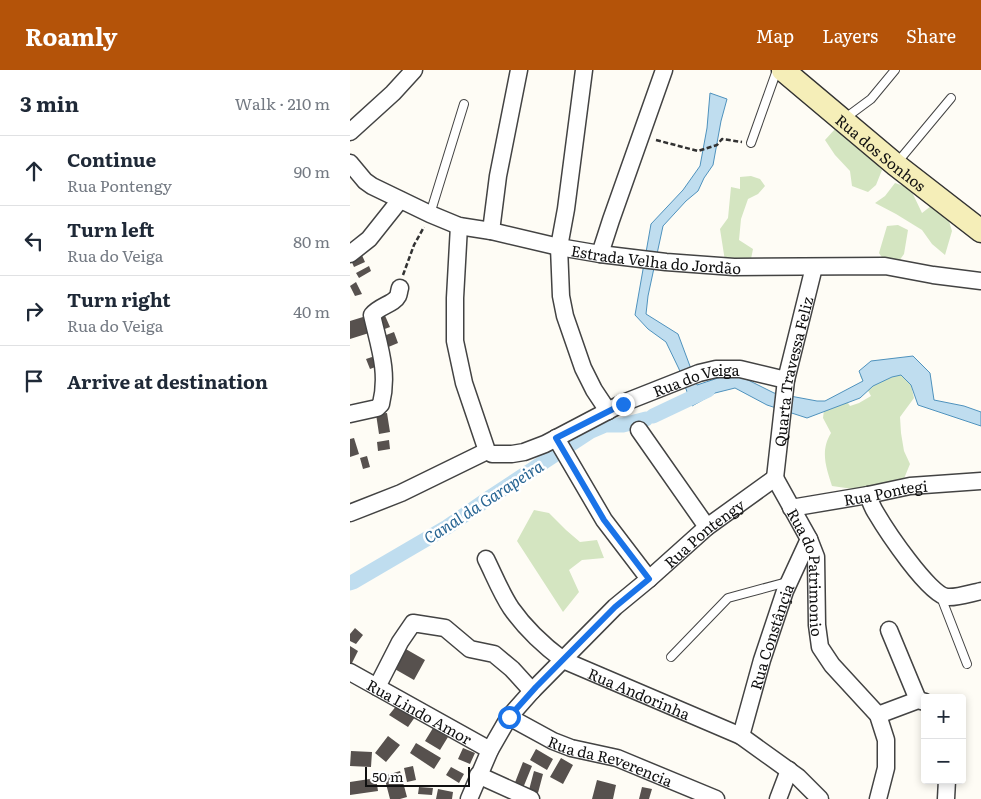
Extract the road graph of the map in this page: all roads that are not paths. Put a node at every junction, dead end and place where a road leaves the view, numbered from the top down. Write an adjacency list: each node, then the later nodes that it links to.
1 (414, 70): 11 (street)
2 (519, 70): 18 (street)
3 (584, 70): 20 (street)
4 (664, 70): 22 (street)
5 (776, 70): 12 (lane)
6 (782, 70): 10 (main road, Rua dos Sonhos)
7 (895, 70): 10 (lane)
8 (951, 98): 14 (lane)
9 (464, 104): 16 (lane)
10 (843, 121): 14 (main road, Rua dos Sonhos)
11 (350, 132)
12 (751, 143)
13 (350, 163): 15 (street, Estrada Velha do Jordão)
14 (896, 165): 19 (main road, Rua dos Sonhos)
15 (400, 200): 16 (street, Estrada Velha do Jordão); 21 (street)
16 (430, 214): 17 (street, Estrada Velha do Jordão)
17 (459, 226): 18 (street, Estrada Velha do Jordão); 31 (street)
18 (491, 231): 20 (street, Estrada Velha do Jordão)
19 (981, 231)
20 (559, 247): 22 (street, Estrada Velha do Jordão); 27 (street)
21 (350, 254)
22 (600, 254): 23 (street, Estrada Velha do Jordão)
23 (814, 267): 24 (street, Estrada Velha do Jordão); 26 (street, Quarta Travessa Feliz)
24 (981, 282)
25 (400, 288): 28 (street)
26 (786, 385): 27 (street, Rua do Veiga); 32 (street, Quarta Travessa Feliz)
27 (608, 411): 30 (street, Rua do Veiga)
28 (350, 414)
29 (639, 430): 37 (street)
30 (556, 438): 31 (street, Rua do Veiga); 40 (street)
31 (493, 452): 36 (street, Rua do Veiga)
32 (775, 478): 35 (street, Rua do Patrimonio); 37 (street, Rua Pontengy)
33 (981, 481): 34 (street, Rua Pontegi)
34 (868, 495): 35 (street, Rua Pontegi); 43 (street)
35 (791, 508): 38 (street, Rua do Patrimonio)
36 (350, 513)
37 (707, 527): 40 (street, Rua Pontengy)
38 (809, 539): 41 (street, Rua Constânçia); 52 (street, Rua do Patrimonio)
39 (486, 560): 46 (street, Rua Andorinha)
40 (649, 579): 46 (street, Rua Pontengy)
41 (789, 581): 45 (lane); 54 (street, Rua Constânçia)
42 (981, 591): 43 (street)
43 (941, 595): 47 (lane)
44 (889, 630): 51 (street)
45 (671, 657)
46 (563, 660): 50 (street, Rua Pontengy); 54 (street, Rua Andorinha)
47 (967, 664)
48 (350, 672): 49 (street, Rua Lindo Amor)
49 (376, 687): 50 (street); 55 (street, Rua Lindo Amor)
50 (532, 691): 53 (street, Rua Pontengy)
51 (921, 701): 52 (street)
52 (878, 715): 64 (street, Rua do Patrimonio)
53 (509, 717): 55 (street, Rua Pontengy); 61 (street, Rua da Reverencia)
54 (741, 736): 56 (street, Rua Andorinha)
55 (490, 750): 57 (street, Rua Pontengy)
56 (789, 770): 62 (street); 63 (street, Rua Andorinha)
57 (478, 775): 59 (street, Rua Pontengy); 60 (street)
58 (947, 784): 65 (street)
59 (469, 799)
60 (531, 799)
61 (716, 799)
62 (778, 799)
63 (820, 799)
64 (878, 799)
65 (946, 799)

